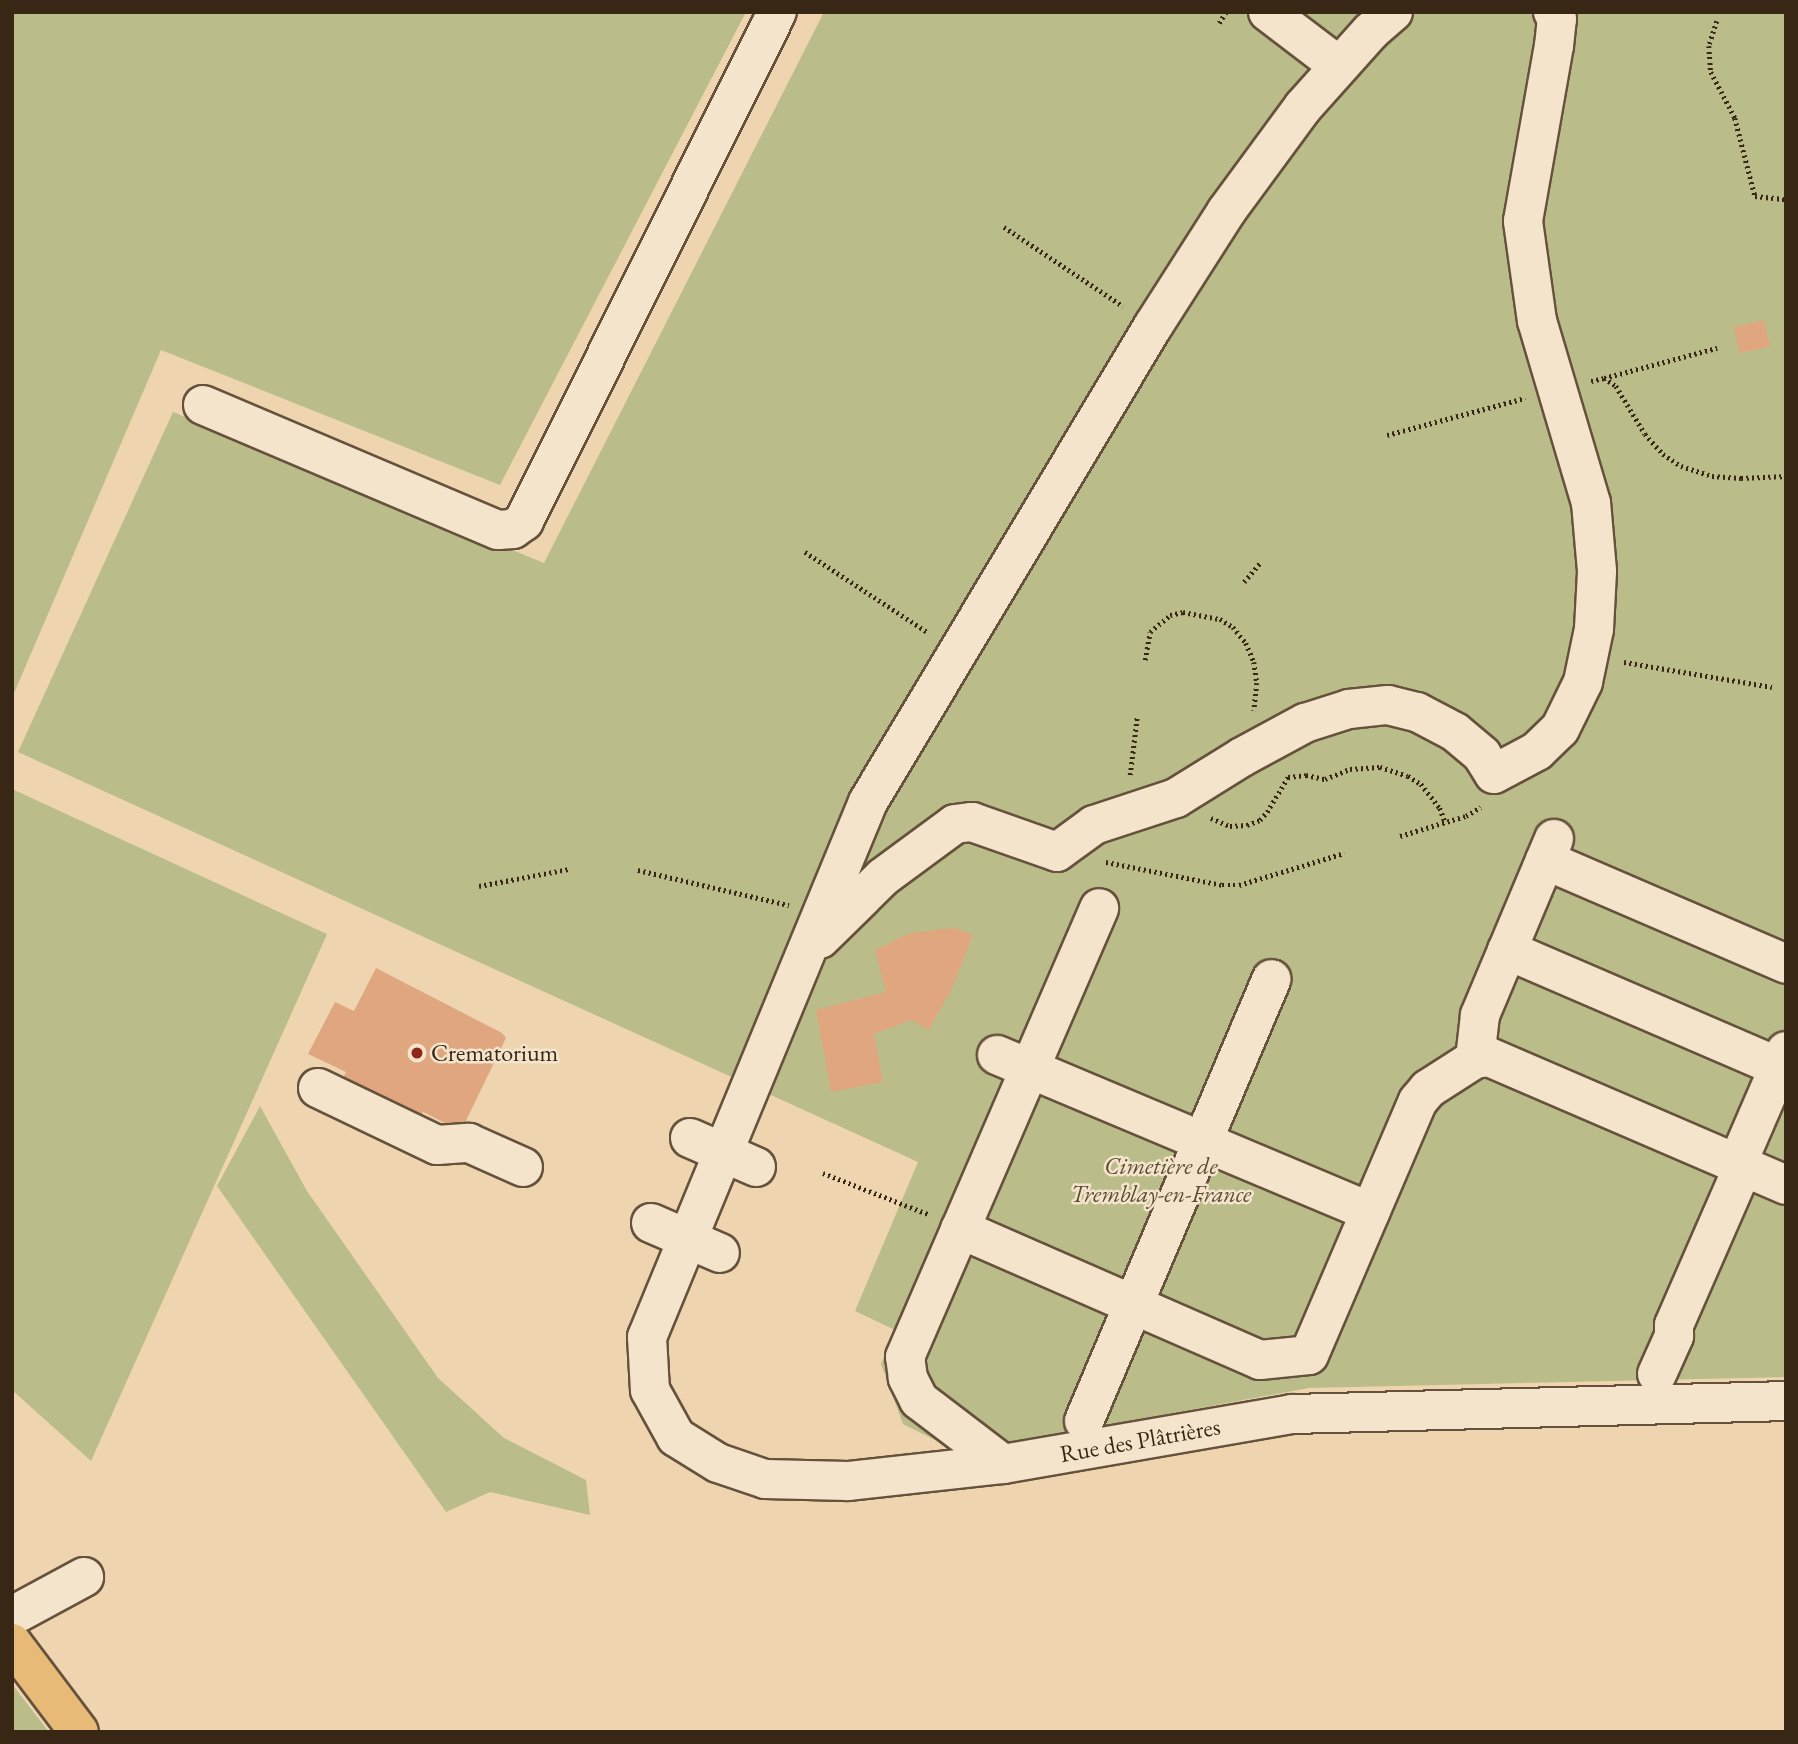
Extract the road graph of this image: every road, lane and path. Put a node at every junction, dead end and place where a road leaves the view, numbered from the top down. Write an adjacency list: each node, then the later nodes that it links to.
1 (777, 12): 15 (lane)
2 (1226, 12): 7 (path)
3 (1268, 12): 8 (lane)
4 (1394, 12): 8 (lane, Rue des Plâtrières)
5 (1553, 12): 14 (lane)
6 (1717, 21): 9 (path)
7 (1219, 23)
8 (1339, 66): 11 (lane, Rue des Plâtrières)
9 (1786, 199)
10 (1004, 228): 11 (path)
11 (1153, 326): 21 (lane, Rue des Plâtrières)
12 (1717, 348): 13 (path)
13 (1604, 378): 14 (path); 17 (path)
14 (1558, 389): 16 (path); 22 (lane)
15 (203, 405)
16 (1387, 435)
17 (1786, 476)
18 (805, 552): 21 (path)
19 (1261, 562): 20 (path)
20 (1244, 582)
21 (956, 650): 38 (lane, Rue des Plâtrières)
22 (1588, 656): 24 (path); 27 (lane)
23 (1144, 660): 26 (path)
24 (1772, 687)
25 (1138, 717): 29 (path)
26 (1248, 754): 27 (lane); 28 (lane)
27 (1494, 774): 30 (path)
28 (1183, 794): 29 (lane); 30 (path)
29 (1126, 814): 32 (lane)
30 (1445, 822): 31 (path)
31 (1400, 836)
32 (1057, 852): 33 (path); 40 (lane)
33 (1343, 853)
34 (569, 869): 36 (path)
35 (638, 870): 38 (path)
36 (479, 886)
37 (1099, 908): 44 (lane)
38 (824, 913): 40 (lane, Rue des Plâtrières)
39 (1507, 950): 41 (lane); 43 (lane); 45 (lane)
40 (808, 951): 55 (lane, Rue des Plâtrières)
41 (1786, 964)
42 (1272, 979): 47 (lane)
43 (1475, 1059): 48 (lane); 52 (lane)
44 (1013, 1062): 47 (lane); 54 (lane)
45 (1783, 1063): 48 (lane)
46 (318, 1088): 49 (lane)
47 (1203, 1142): 52 (lane); 56 (lane)
48 (1740, 1165): 51 (lane); 57 (lane)
49 (523, 1167)
50 (823, 1173): 54 (path)
51 (1786, 1185)
52 (1370, 1212): 56 (lane)
53 (651, 1223): 55 (lane)
54 (960, 1229): 56 (lane); 60 (lane)
55 (703, 1246): 60 (lane, Rue des Plâtrières)
56 (1134, 1304): 59 (lane)
57 (1657, 1374)
58 (1786, 1401): 60 (lane, Rue des Plâtrières)
59 (1084, 1421)
60 (1003, 1464)
61 (84, 1577): 62 (lane)
62 (12, 1616)
63 (12, 1643): 64 (main road)
64 (79, 1732)

